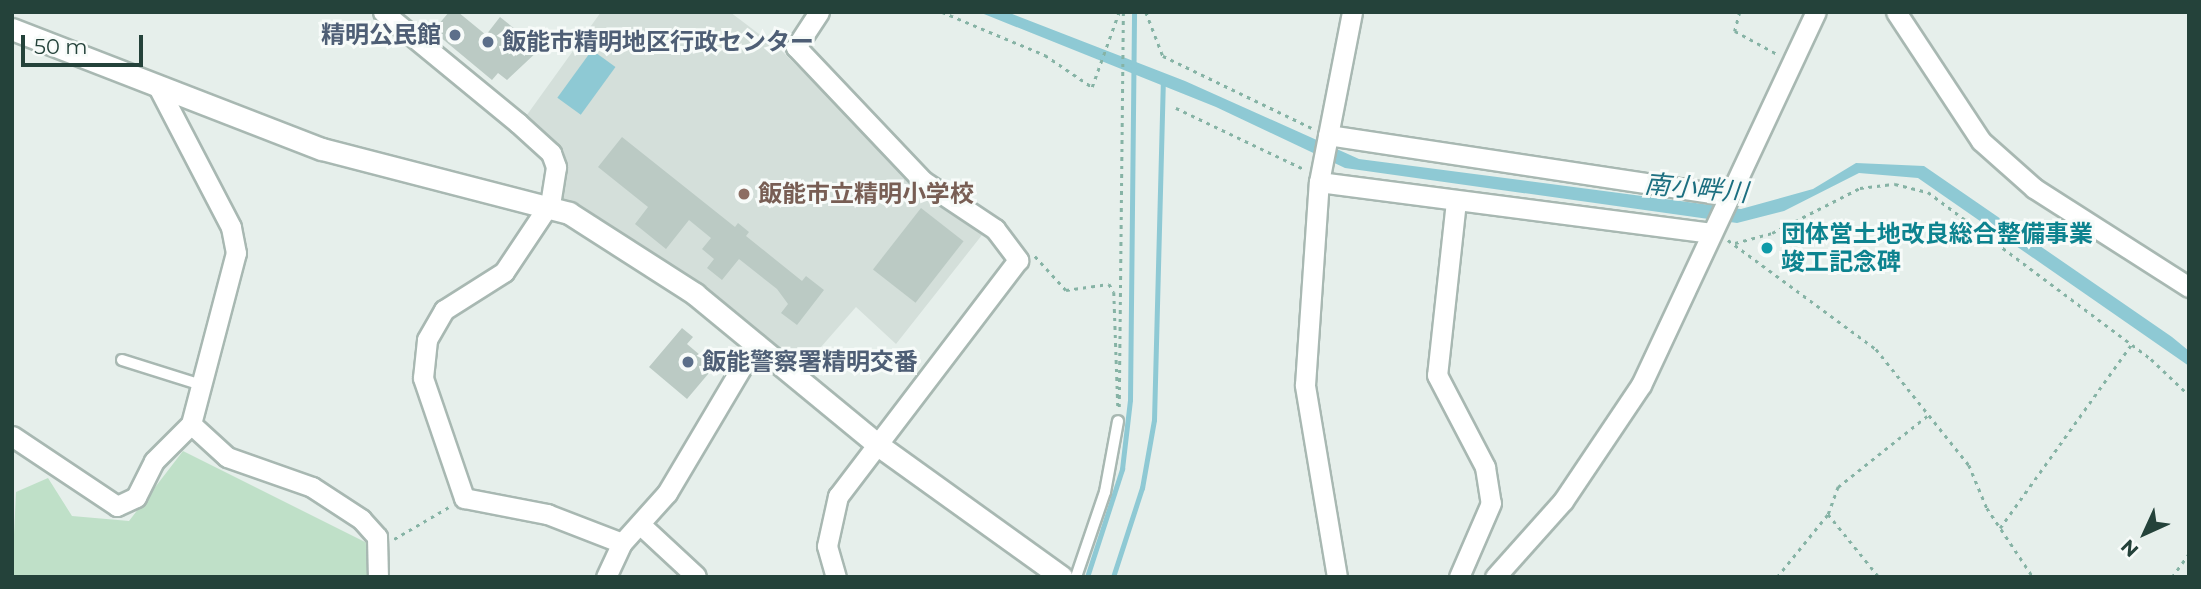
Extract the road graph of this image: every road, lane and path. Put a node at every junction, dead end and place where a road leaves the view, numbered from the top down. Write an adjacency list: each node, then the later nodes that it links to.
1 (383, 12): 18 (street)
2 (819, 12): 21 (street)
3 (942, 12): 4 (path)
4 (1121, 12): 28 (path)
5 (1146, 12): 14 (path)
6 (1352, 12): 14 (street)
7 (1740, 12): 11 (path)
8 (1816, 12): 11 (street)
9 (1895, 12): 22 (street)
10 (12, 29): 12 (street)
11 (1792, 62): 16 (street)
12 (158, 87): 18 (street); 26 (street)
13 (1176, 108): 15 (path)
14 (1327, 138): 15 (street); 16 (street)
15 (1320, 176): 17 (street); 46 (street)
16 (1726, 197): 19 (street)
17 (1456, 201): 19 (street); 47 (street)
18 (550, 203): 23 (street); 33 (street)
19 (1712, 230): 20 (path); 48 (street)
20 (1735, 243): 24 (path); 29 (path)
21 (1017, 260): 28 (path); 32 (street)
22 (2189, 287)
23 (756, 343): 32 (street); 35 (street)
24 (2132, 344): 27 (path); 36 (path)
25 (122, 360): 26 (lane)
26 (198, 384): 30 (street)
27 (2189, 395)
28 (1118, 416): 45 (lane)
29 (1927, 416): 34 (path); 36 (path)
30 (191, 424): 31 (street); 37 (street)
31 (12, 436)
32 (878, 445): 43 (street); 44 (street)
33 (464, 498): 37 (path); 38 (street)
34 (1828, 514): 49 (path); 50 (path)
35 (643, 527): 38 (street); 40 (street)
36 (2000, 528): 51 (path)
37 (377, 537): 41 (street)
38 (622, 543): 42 (street)
39 (2189, 554): 52 (path)
40 (696, 576)
41 (378, 577)
42 (606, 577)
43 (836, 577)
44 (1062, 577)
45 (1076, 577)
46 (1337, 577)
47 (1460, 577)
48 (1495, 577)
49 (1777, 577)
50 (1879, 577)
51 (2033, 577)
52 (2172, 577)

